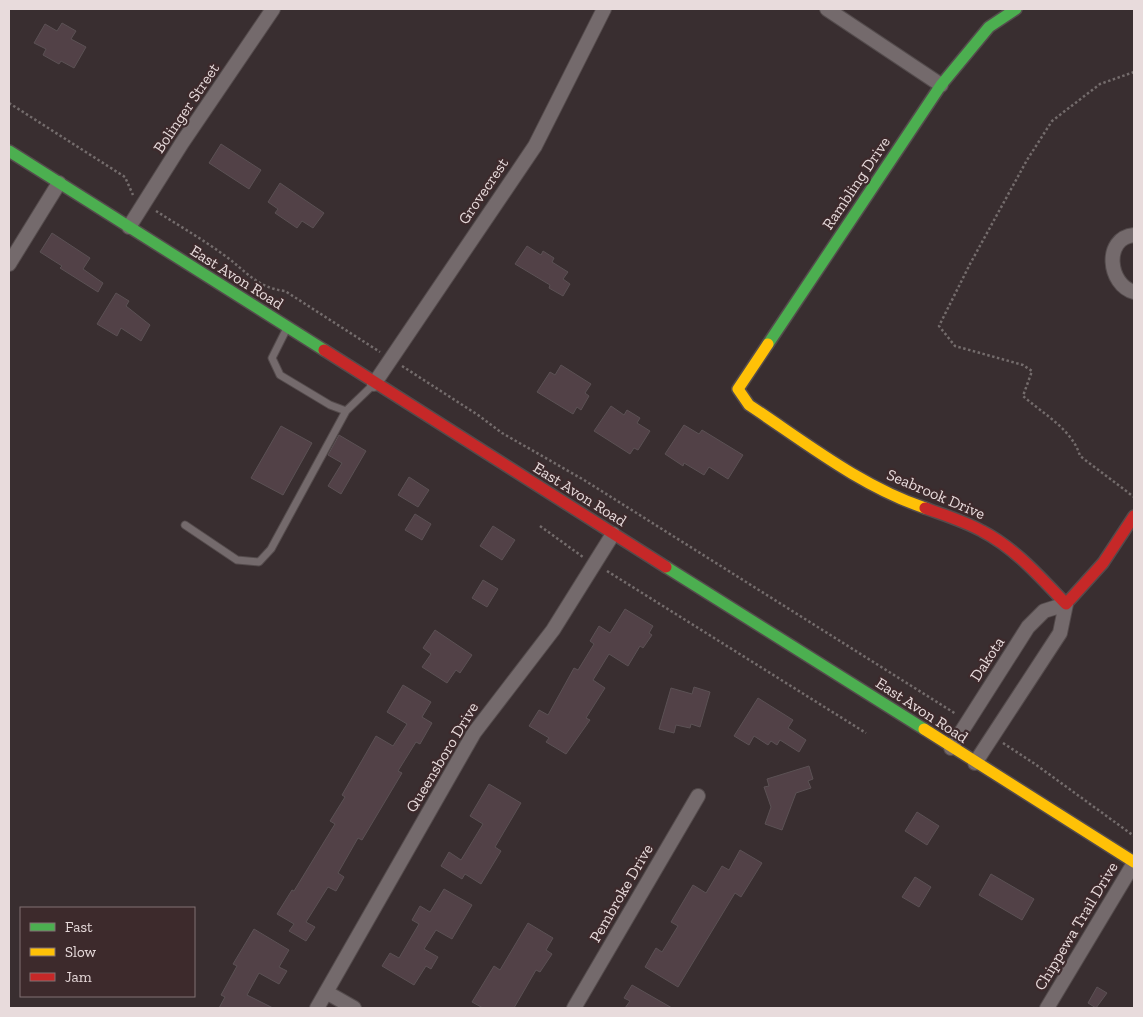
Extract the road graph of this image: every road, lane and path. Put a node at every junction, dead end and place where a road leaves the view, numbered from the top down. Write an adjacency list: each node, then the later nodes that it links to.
1 (273, 9): 10 (street, Bolinger Street)
2 (604, 9): 16 (street, Grovecrest)
3 (827, 9): 6 (street)
4 (1016, 9): 6 (main road, Rambling Drive)
5 (1134, 72): 20 (path)
6 (941, 85): 18 (main road, Rambling Drive)
7 (9, 103): 10 (path)
8 (9, 151): 9 (main road, East Avon Road)
9 (59, 183): 11 (main road, East Avon Road); 13 (street)
10 (144, 203): 11 (street, Bolinger Street); 16 (path)
11 (129, 228): 15 (main road, East Avon Road)
12 (1134, 235): 14 (street)
13 (9, 264)
14 (1134, 292)
15 (287, 328): 17 (main road, East Avon Road); 19 (lane)
16 (391, 359): 17 (street, Grovecrest); 27 (path)
17 (374, 384): 19 (lane); 24 (main road, East Avon Road)
18 (738, 389): 26 (main road, Seabrook Drive)
19 (346, 411): 22 (lane)
20 (1134, 497)
21 (1134, 516): 26 (main road, Dakota)
22 (185, 525)
23 (540, 526): 25 (path)
24 (613, 534): 25 (street, Queensboro Drive); 30 (main road, East Avon Road)
25 (594, 564): 28 (path); 35 (street, Queensboro Drive)
26 (1066, 604): 27 (street, Dakota); 29 (street)
27 (968, 722): 30 (street, Dakota)
28 (866, 733)
29 (992, 737): 31 (street); 33 (path)
30 (951, 748): 31 (main road, East Avon Road)
31 (975, 763): 34 (main road, East Avon Road)
32 (698, 796): 38 (street, Pembroke Drive)
33 (1134, 836)
34 (1134, 862): 39 (street, Chippewa Trail Drive)
35 (326, 992): 36 (street, Queensboro Drive); 37 (street)
36 (317, 1008)
37 (354, 1008)
38 (574, 1008)
39 (1047, 1008)

